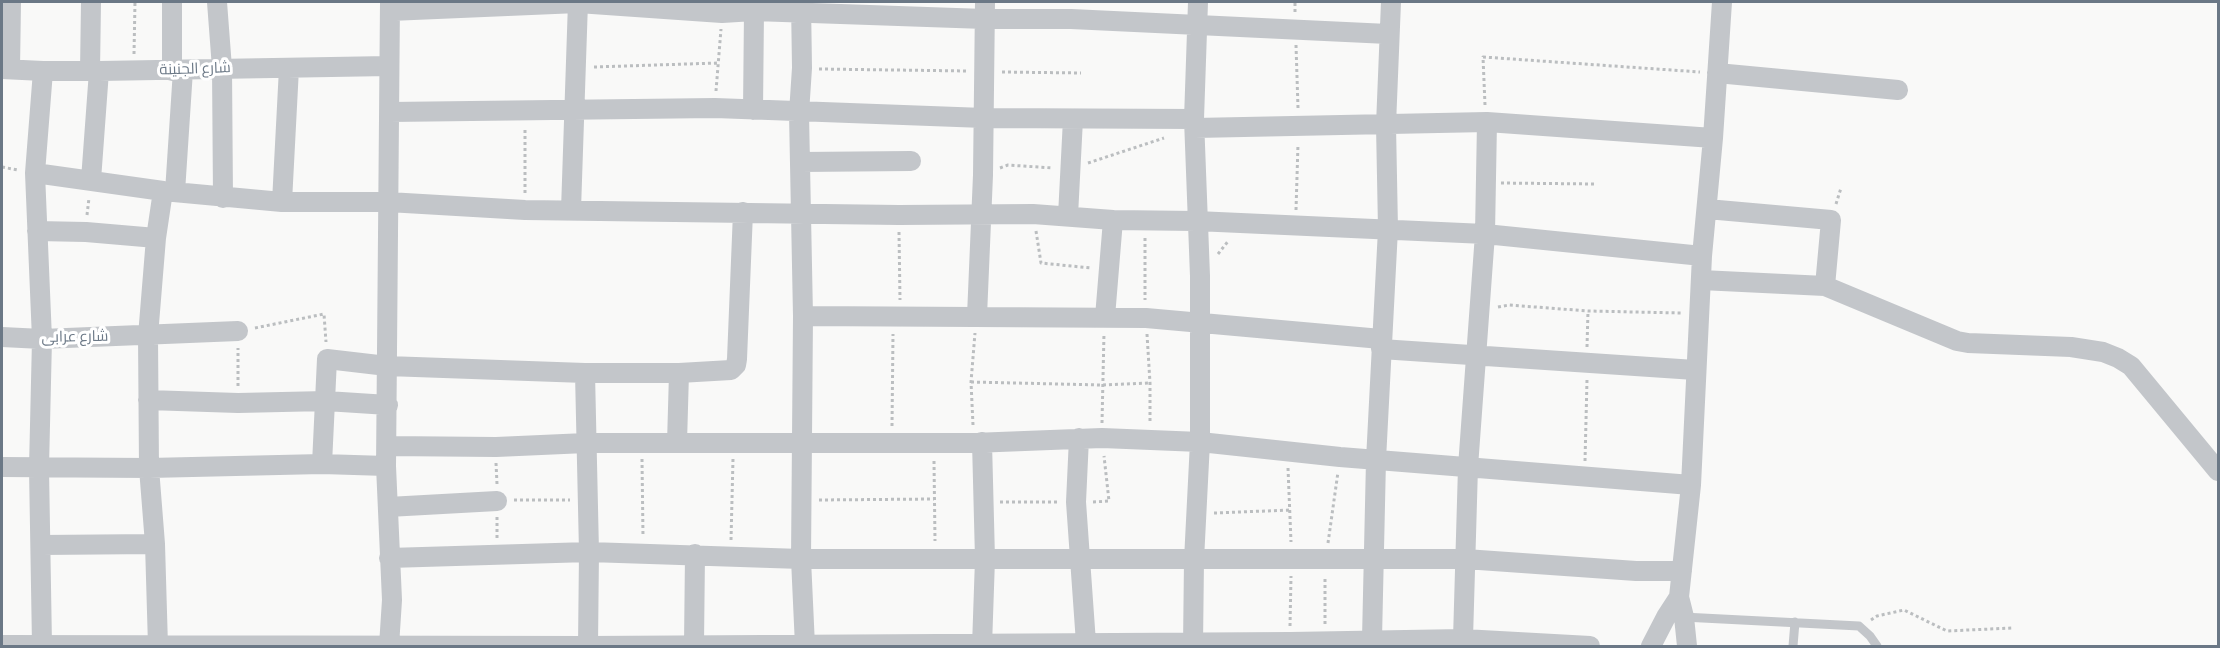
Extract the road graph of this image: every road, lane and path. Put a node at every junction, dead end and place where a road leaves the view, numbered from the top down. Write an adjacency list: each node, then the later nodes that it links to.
1 (11, 2): 24 (street)
2 (91, 2): 26 (street)
3 (135, 2): 27 (path)
4 (172, 2): 25 (street)
5 (217, 2): 21 (street)
6 (578, 2): 10 (street); 14 (street); 20 (street)
7 (1198, 2): 15 (street)
8 (1391, 2): 17 (street)
9 (1722, 2): 31 (street)
10 (390, 6): 19 (street)
11 (801, 7): 12 (street); 13 (street); 23 (street)
12 (985, 10): 15 (street); 28 (street)
13 (754, 11): 14 (street); 35 (street)
14 (722, 13): 18 (path)
15 (1196, 27): 16 (street); 42 (street)
16 (1295, 29): 17 (street); 44 (path)
17 (1388, 34): 43 (street)
18 (718, 63): 20 (path); 33 (path)
19 (389, 66): 22 (street, شارع الجنينة); 36 (street)
20 (576, 67): 34 (street)
21 (222, 68): 22 (street, شارع الجنينة); 25 (street, شارع الجنينة); 55 (street)
22 (289, 68): 56 (street)
23 (802, 68): 28 (path); 38 (street)
24 (6, 69): 29 (street, شارع الجنينة)
25 (178, 70): 27 (street, شارع الجنينة); 54 (street)
26 (95, 71): 27 (street, شارع الجنينة); 29 (street, شارع الجنينة); 51 (street)
27 (133, 71)
28 (986, 71): 30 (path); 39 (street)
29 (42, 72): 49 (street)
30 (1081, 73)
31 (1717, 73): 32 (street); 41 (path); 45 (street)
32 (1898, 90)
33 (715, 108): 34 (street); 35 (street)
34 (574, 110): 37 (street); 60 (street)
35 (753, 110): 38 (street)
36 (390, 111): 37 (street); 57 (street)
37 (525, 111): 59 (path)
38 (799, 113): 39 (street); 47 (street)
39 (984, 118): 40 (street); 50 (street)
40 (1073, 119): 42 (street); 48 (street)
41 (1486, 122): 43 (street); 45 (street); 52 (street)
42 (1195, 123): 44 (street); 48 (path); 69 (street)
43 (1386, 124): 44 (street); 72 (street)
44 (1299, 126): 71 (path)
45 (1713, 138): 58 (street)
46 (911, 161): 47 (street)
47 (801, 162): 62 (street)
48 (1072, 169): 50 (path); 66 (street)
49 (35, 173): 51 (street); 73 (street)
50 (983, 175): 65 (street)
51 (91, 180): 54 (street); 74 (path)
52 (1485, 182): 53 (path); 75 (street)
53 (1594, 184)
54 (169, 192): 55 (street); 76 (street)
55 (223, 198): 56 (street)
56 (282, 202): 57 (street)
57 (388, 202): 59 (street); 99 (street)
58 (1707, 209): 77 (street); 81 (street)
59 (525, 210): 60 (street)
60 (571, 210): 61 (street)
61 (743, 212): 62 (street); 102 (street)
62 (802, 212): 64 (street); 85 (street)
63 (1033, 214): 65 (street); 66 (street); 78 (path)
64 (899, 215): 65 (street); 87 (path)
65 (982, 215): 86 (street)
66 (1068, 216): 67 (street)
67 (1113, 220): 68 (street); 78 (street)
68 (1145, 221): 69 (street); 89 (path)
69 (1196, 221): 70 (street); 79 (street)
70 (1243, 222): 71 (street); 79 (path)
71 (1296, 226): 72 (street)
72 (1388, 229): 75 (street); 95 (street)
73 (37, 231): 74 (street); 94 (street)
74 (86, 232): 76 (street)
75 (1485, 234): 77 (street); 82 (street)
76 (156, 238): 92 (street)
77 (1702, 256): 80 (street)
78 (1109, 270): 88 (street)
79 (1200, 276): 90 (street)
80 (1701, 280): 81 (street); 84 (street)
81 (1825, 286): 133 (street)
82 (1481, 310): 83 (path); 96 (street)
83 (1588, 311): 84 (path); 98 (path)
84 (1699, 313): 100 (street)
85 (803, 316): 87 (street); 117 (street)
86 (977, 316): 87 (street); 88 (street); 103 (path)
87 (896, 317): 118 (path)
88 (1105, 317): 89 (street); 105 (path)
89 (1146, 318): 90 (street); 104 (path)
90 (1200, 323): 95 (street); 114 (street)
91 (238, 331): 92 (street, شارع عرابى); 97 (path); 108 (path)
92 (148, 336): 94 (street, شارع عرابى); 106 (street)
93 (2, 337): 94 (street, شارع عرابى)
94 (42, 339): 130 (street)
95 (1381, 344): 96 (street); 126 (street)
96 (1476, 355): 98 (street); 132 (street)
97 (327, 359): 99 (street); 107 (street)
98 (1587, 363): 100 (street); 134 (path)
99 (387, 366): 101 (street); 109 (street)
100 (1695, 370): 135 (street)
101 (585, 373): 102 (street); 115 (street)
102 (679, 373): 116 (street)
103 (971, 382): 105 (path); 113 (path)
104 (1150, 383): 105 (path); 112 (path)
105 (1102, 385): 111 (path)
106 (148, 400): 108 (street); 131 (street)
107 (326, 401): 108 (street); 109 (street); 127 (street)
108 (238, 403)
109 (388, 405): 122 (street)
110 (1079, 438): 111 (street); 113 (street); 141 (street)
111 (1102, 438): 112 (street); 141 (path)
112 (1150, 440): 114 (street)
113 (978, 442): 119 (street); 140 (street)
114 (1200, 442): 124 (street); 144 (street)
115 (586, 443): 120 (street); 123 (street); 137 (street)
116 (677, 443): 120 (street); 121 (street)
117 (803, 443): 118 (street); 121 (street); 138 (street)
118 (891, 443): 119 (street)
119 (934, 443): 136 (path)
120 (642, 444): 148 (path)
121 (734, 444): 151 (path)
122 (387, 446): 123 (street); 128 (street)
123 (496, 447): 139 (path)
124 (1286, 451): 125 (street); 143 (path)
125 (1340, 457): 126 (street); 158 (path)
126 (1376, 460): 132 (street); 161 (street)
127 (322, 464): 128 (street); 131 (street)
128 (386, 466): 142 (street)
129 (2, 467): 130 (street)
130 (39, 468): 131 (street); 146 (street)
131 (149, 468): 145 (street)
132 (1468, 468): 134 (street); 159 (street)
133 (2218, 471)
134 (1584, 477): 135 (street)
135 (1691, 485): 162 (street)
136 (934, 499): 138 (path); 153 (path)
137 (587, 500): 139 (path); 147 (street)
138 (802, 500): 156 (street)
139 (497, 501): 142 (street); 150 (path)
140 (983, 502): 141 (path); 157 (street)
141 (1076, 502): 154 (street)
142 (387, 507): 152 (street)
143 (1291, 510): 144 (path); 155 (path)
144 (1197, 514): 160 (street)
145 (155, 544): 146 (street); 177 (street)
146 (41, 545): 175 (street)
147 (589, 552): 148 (street); 150 (street); 179 (street)
148 (643, 553): 149 (street)
149 (695, 554): 151 (street); 172 (street)
150 (496, 555): 152 (street)
151 (731, 556): 156 (street)
152 (389, 558): 178 (street)
153 (936, 558): 156 (street); 157 (street)
154 (1082, 558): 157 (street); 160 (street); 170 (street)
155 (1291, 558): 158 (street); 160 (street); 171 (path)
156 (801, 559): 180 (street)
157 (985, 559): 176 (street)
158 (1325, 559): 161 (street); 169 (path)
159 (1465, 559): 161 (street); 162 (street); 168 (street)
160 (1194, 560): 173 (street)
161 (1373, 560): 167 (street)
162 (1682, 571): 163 (street)
163 (1675, 617): 164 (lane); 182 (street); 183 (street)
164 (1795, 622): 165 (lane); 184 (lane)
165 (1859, 626): 166 (path); 185 (lane)
166 (2012, 628)
167 (1372, 639): 168 (street); 169 (street)
168 (1463, 639): 181 (street)
169 (1325, 641): 171 (street)
170 (1086, 643): 173 (street); 176 (street)
171 (1295, 643): 173 (street)
172 (694, 644): 179 (street); 180 (street)
173 (1193, 644)
174 (2, 645): 175 (street)
175 (42, 645): 177 (street)
176 (982, 645): 180 (street)
177 (158, 646): 178 (street)
178 (389, 646): 179 (street)
179 (588, 646)
180 (805, 646)
181 (1590, 646)
182 (1651, 646)
183 (1687, 646)
184 (1793, 646)
185 (1876, 646)

